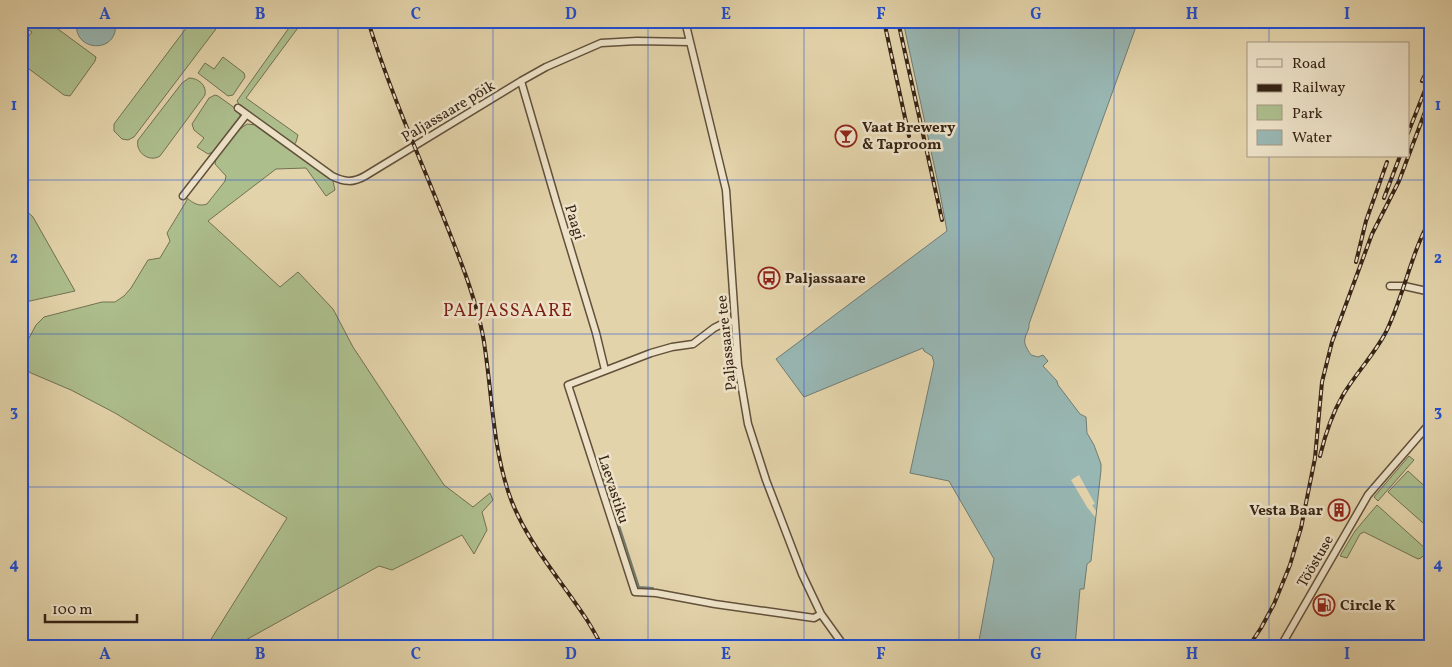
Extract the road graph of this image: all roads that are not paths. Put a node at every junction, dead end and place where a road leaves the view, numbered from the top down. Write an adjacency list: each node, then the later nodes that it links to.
1 (685, 21): 2 (street, Paljassaare tee)
2 (690, 42): 3 (street, Paljassaare põik); 9 (street, Paljassaare tee)
3 (521, 81): 5 (street, Paljassaare põik); 10 (street, Paagi)
4 (238, 108): 5 (street, Paljassaare põik)
5 (246, 115): 6 (street)
6 (184, 196)
7 (1390, 286): 8 (street)
8 (1431, 292)
9 (734, 321): 10 (street, Laevastiku); 12 (street, Paljassaare tee)
10 (606, 370): 12 (street, Laevastiku)
11 (1431, 422): 14 (street, Tööstuse)
12 (821, 614): 13 (street, Paljassaare tee)
13 (844, 646)
14 (1281, 646)

